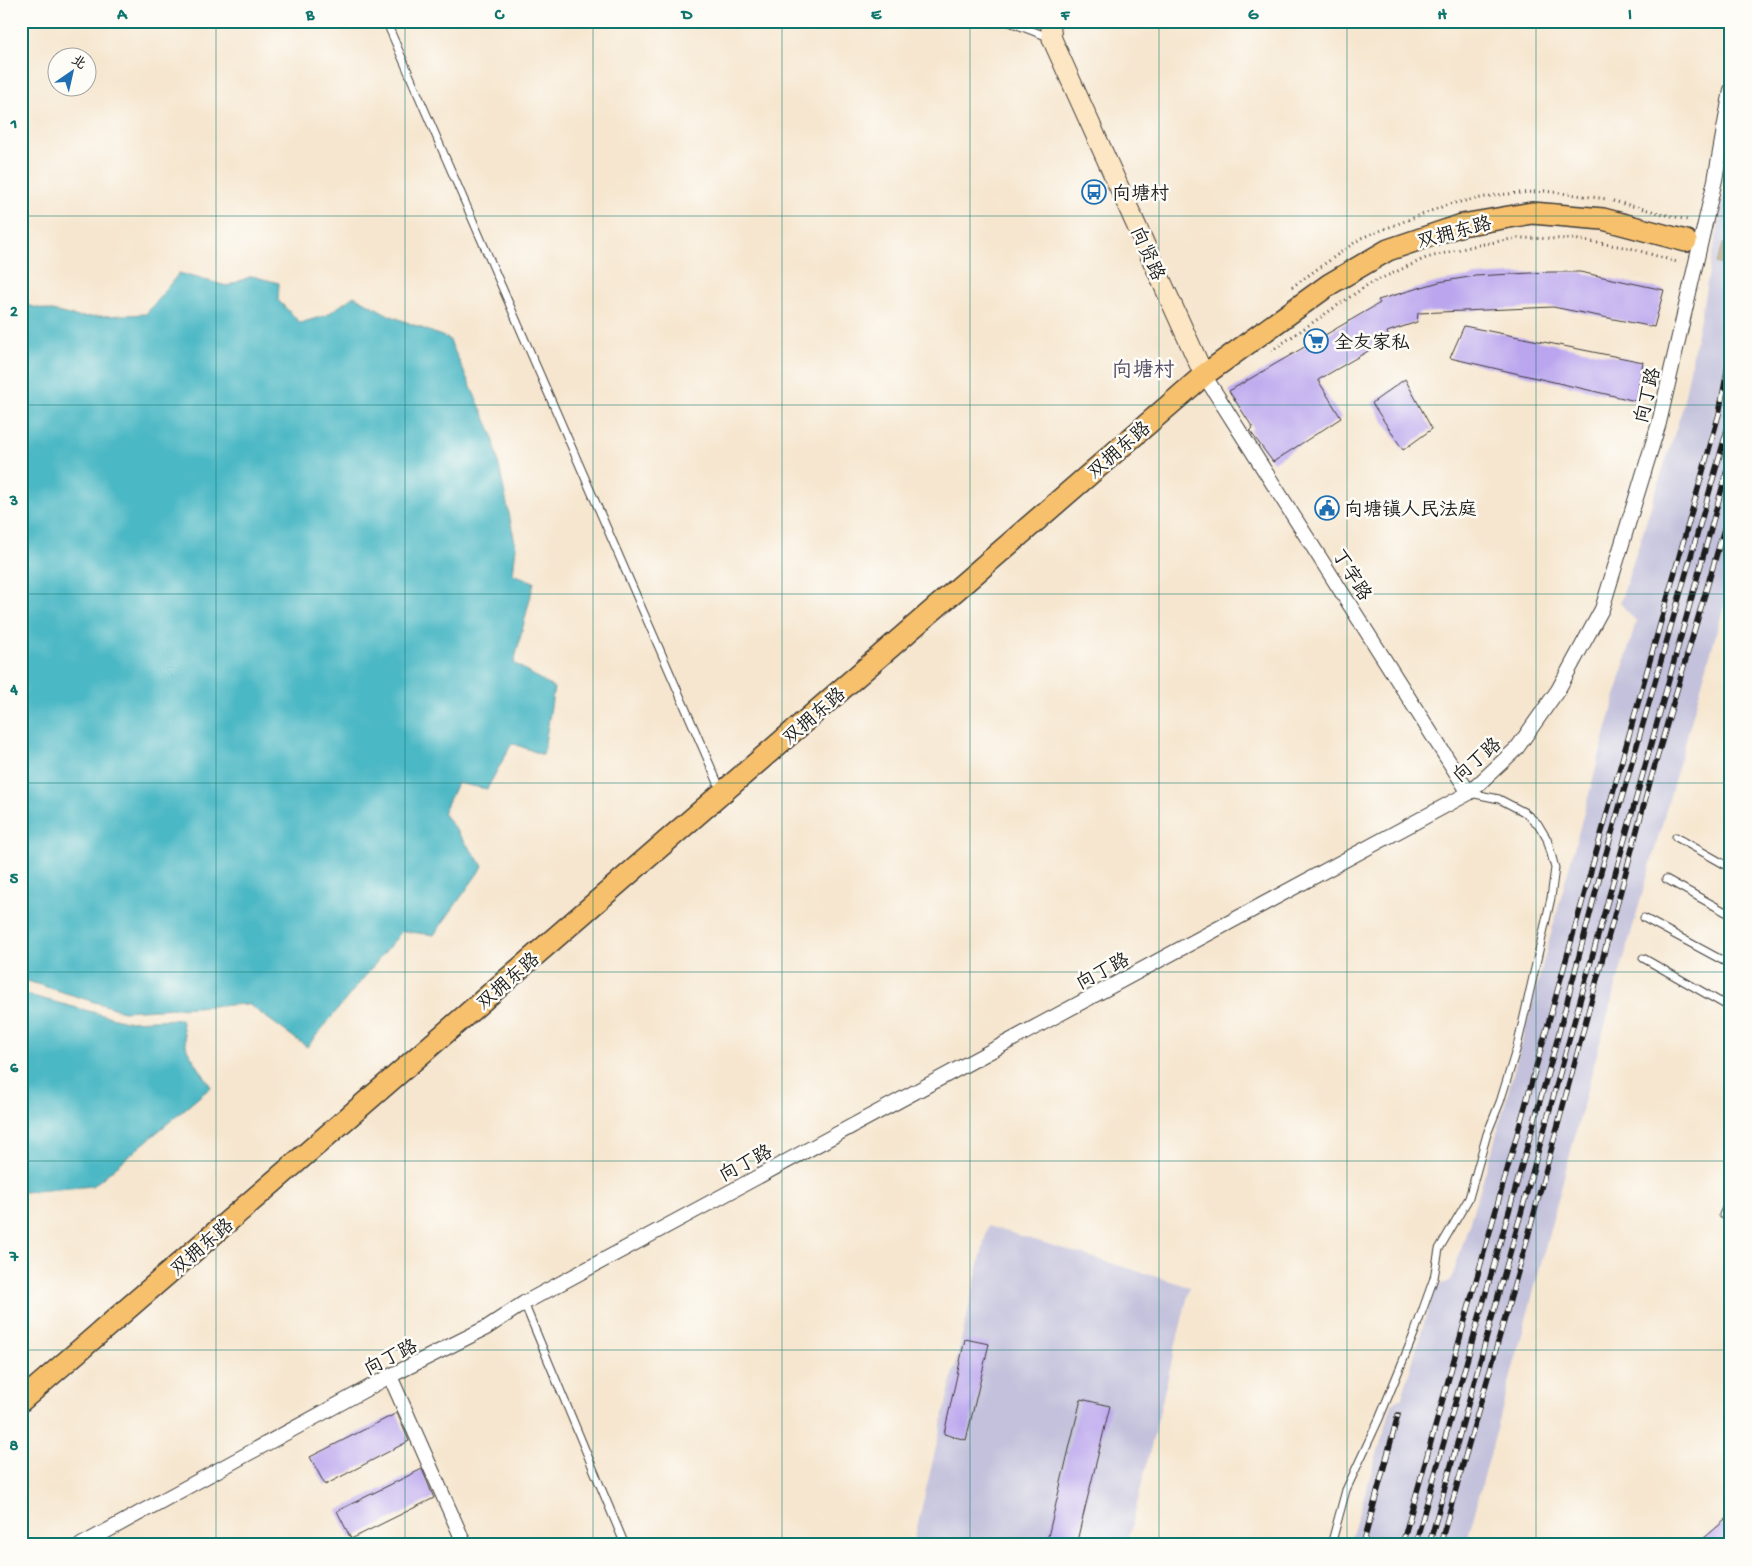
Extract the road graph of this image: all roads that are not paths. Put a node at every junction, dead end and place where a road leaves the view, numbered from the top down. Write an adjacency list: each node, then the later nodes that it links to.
1 (386, 21): 7 (lane)
2 (1007, 21): 3 (lane)
3 (1051, 30): 6 (street, 向贤路)
4 (1731, 90): 8 (street, 向丁路)
5 (1686, 241): 6 (main road, 双拥东路)
6 (1204, 375): 7 (main road, 双拥东路); 8 (street, 丁字路)
7 (722, 793): 21 (main road, 双拥东路)
8 (1469, 793): 19 (street, 向丁路); 25 (lane)
9 (1676, 837): 10 (lane)
10 (1731, 868)
11 (1666, 879): 12 (lane)
12 (1731, 915)
13 (1644, 918): 15 (lane)
14 (1643, 958): 16 (lane)
15 (1731, 965)
16 (1731, 1008)
17 (1731, 1197): 18 (lane)
18 (1723, 1216)
19 (524, 1303): 20 (street, 向丁路); 24 (lane)
20 (390, 1376): 22 (street, 向丁路); 23 (street)
21 (21, 1401)
22 (81, 1545)
23 (465, 1545)
24 (625, 1545)
25 (1331, 1545)

